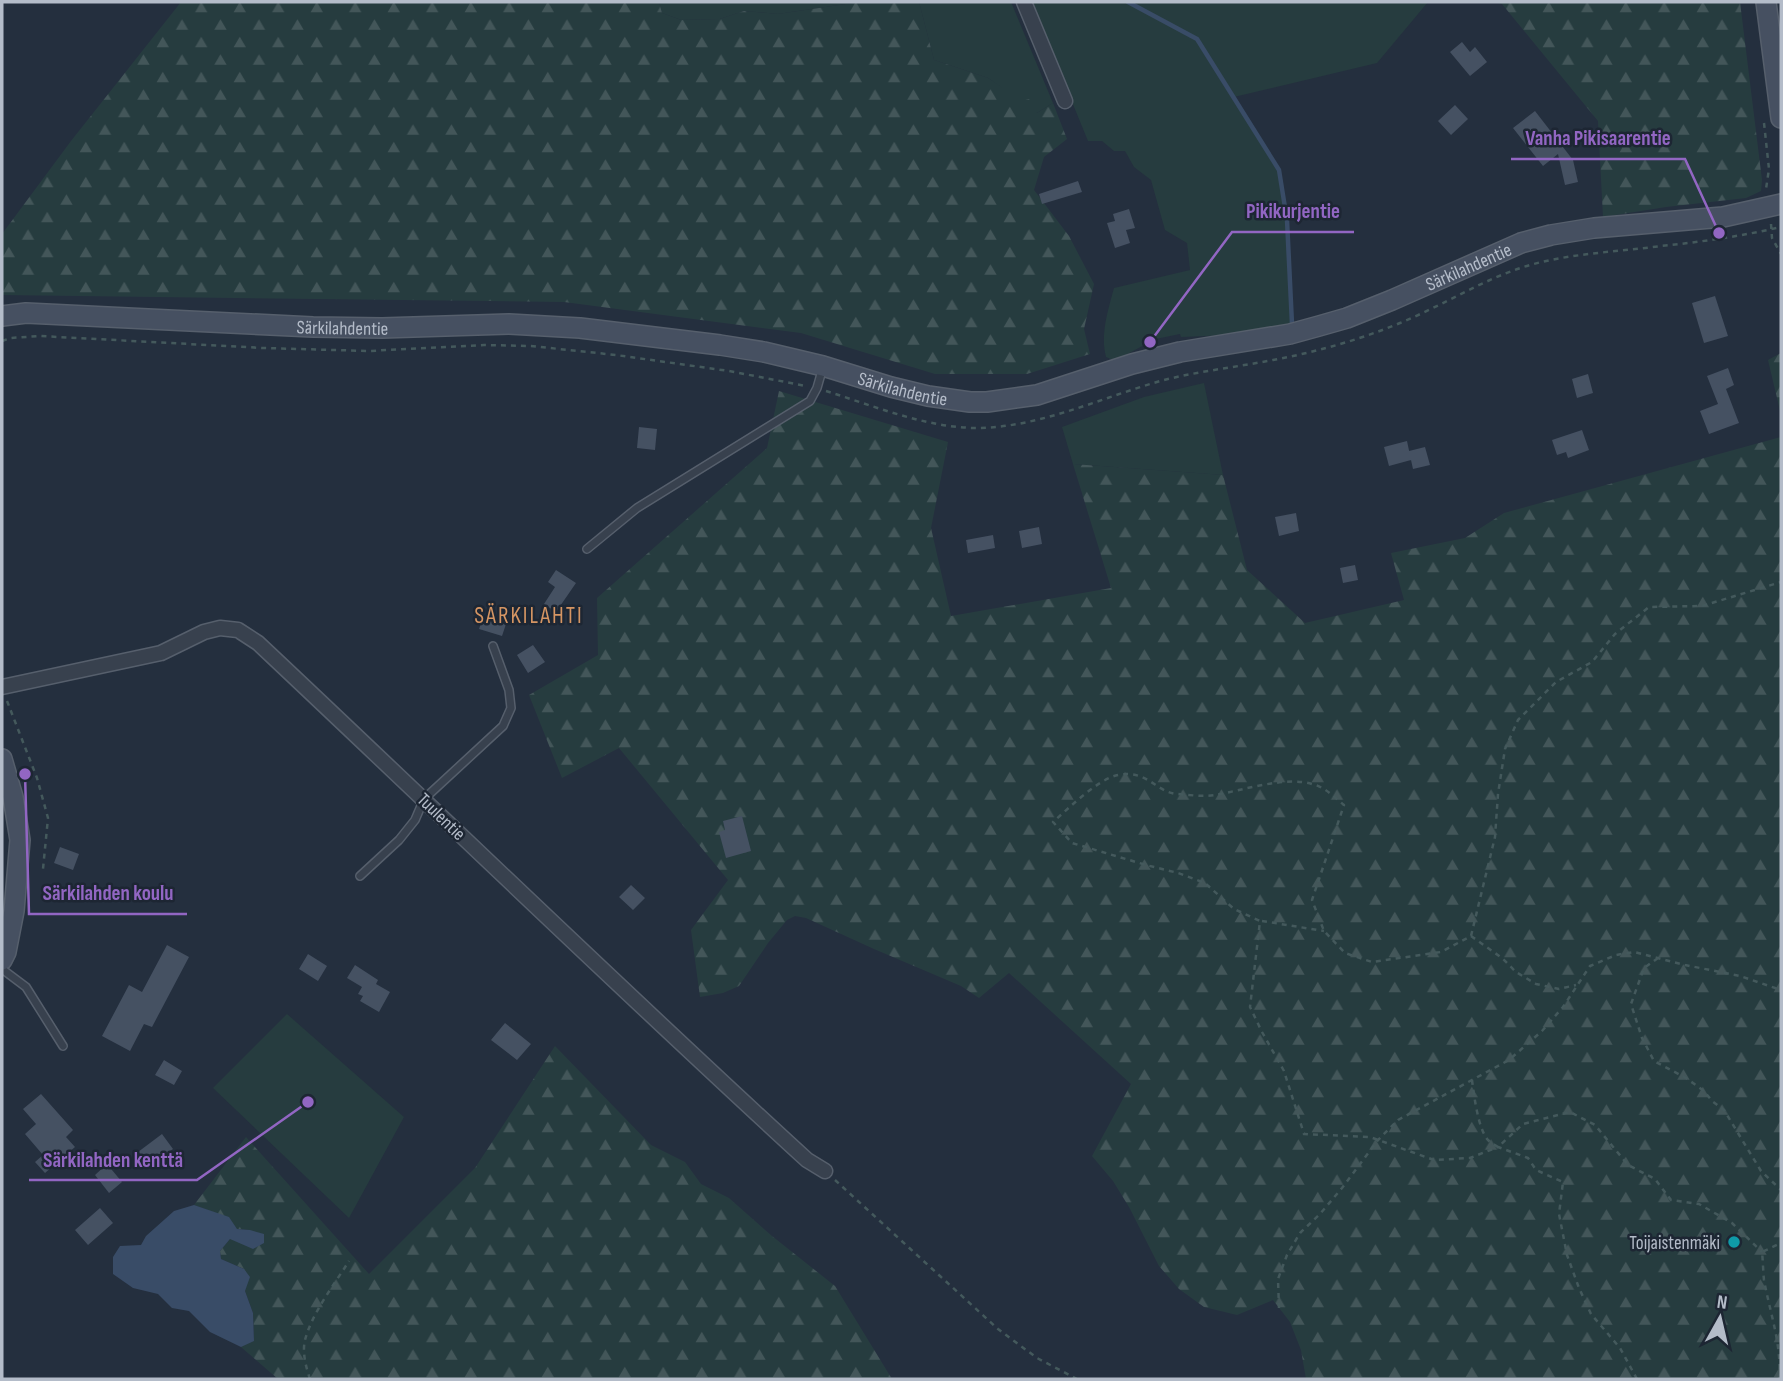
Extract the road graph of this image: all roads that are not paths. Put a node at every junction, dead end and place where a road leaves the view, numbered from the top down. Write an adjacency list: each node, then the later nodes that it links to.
1 (1024, 2): 3 (street)
2 (1766, 2): 4 (street)
3 (1065, 101)
4 (1781, 118)
5 (1781, 204): 7 (street, Särkilahdentie)
6 (2, 316): 7 (street, Särkilahdentie)
7 (823, 366): 8 (lane)
8 (587, 549)
9 (494, 646): 12 (lane)
10 (4, 694): 12 (street, Tuulentie)
11 (2, 759): 14 (street)
12 (424, 799): 13 (lane); 17 (street, Tuulentie)
13 (360, 876)
14 (2, 961)
15 (2, 969): 16 (lane)
16 (64, 1046)
17 (825, 1171)

